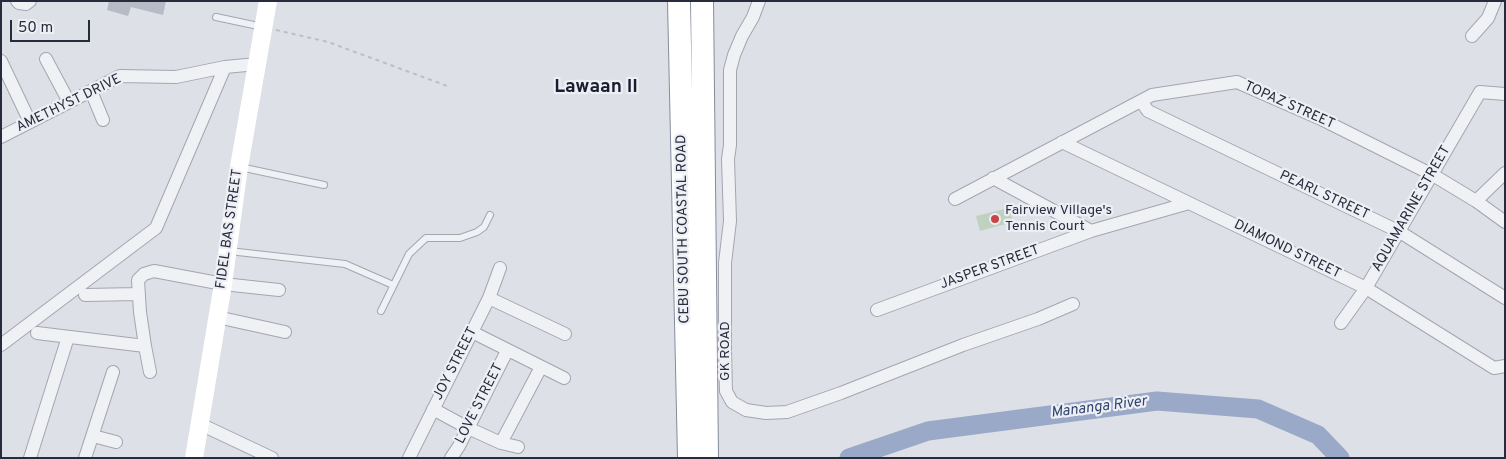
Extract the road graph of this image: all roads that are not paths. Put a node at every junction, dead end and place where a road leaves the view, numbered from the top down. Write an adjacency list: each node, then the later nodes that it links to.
1 (17, 1): 2 (street)
2 (30, 1)
3 (268, 1): 9 (street, FIDEL BAS STREET)
4 (679, 1): 36 (highway, CEBU SOUTH COASTAL ROAD)
5 (702, 1): 36 (highway, CEBU SOUTH COASTAL ROAD)
6 (759, 1): 46 (street, GK ROAD)
7 (1495, 1): 10 (street)
8 (216, 17): 9 (lane)
9 (264, 27): 13 (street, FIDEL BAS STREET)
10 (1472, 36)
11 (46, 59): 18 (street)
12 (1, 61): 20 (street)
13 (257, 64): 14 (street, AMETHYST DRIVE); 23 (street, FIDEL BAS STREET)
14 (224, 67): 15 (street, AMETHYST DRIVE); 56 (street)
15 (92, 91): 18 (street, AMETHYST DRIVE); 19 (street)
16 (1505, 94): 25 (street, AQUAMARINE STREET)
17 (1141, 101): 22 (street, TOPAZ STREET); 25 (street, TOPAZ STREET); 34 (street, PEARL STREET)
18 (69, 102): 20 (street, AMETHYST DRIVE)
19 (103, 120)
20 (30, 122): 21 (street, AMETHYST DRIVE)
21 (1, 136)
22 (1062, 142): 26 (street, TOPAZ STREET); 30 (street, DIAMOND STREET)
23 (239, 167): 27 (lane); 35 (street, FIDEL BAS STREET)
24 (1505, 173): 29 (street)
25 (1432, 175): 29 (street, TOPAZ STREET); 34 (street, AQUAMARINE STREET)
26 (993, 178): 28 (street, TOPAZ STREET); 33 (street)
27 (324, 185)
28 (955, 199)
29 (1476, 201): 32 (street, TOPAZ STREET)
30 (1189, 203): 33 (street, JASPER STREET); 40 (street, DIAMOND STREET)
31 (490, 214): 39 (lane)
32 (1505, 222)
33 (1091, 231): 47 (street, JASPER STREET)
34 (1400, 232): 40 (street, AQUAMARINE STREET); 45 (street, PEARL STREET)
35 (226, 251): 38 (street, FIDEL BAS STREET); 39 (lane)
36 (695, 261): 78 (highway, CEBU SOUTH COASTAL ROAD); 79 (highway, CEBU SOUTH COASTAL ROAD)
37 (500, 268): 44 (street, JOY STREET)
38 (223, 284): 41 (street); 42 (street); 49 (street, FIDEL BAS STREET)
39 (393, 285): 48 (lane)
40 (1366, 288): 50 (street, AQUAMARINE STREET); 60 (street, DIAMOND STREET)
41 (279, 290)
42 (138, 294): 43 (street); 57 (street)
43 (84, 296)
44 (489, 298): 52 (street, JOY STREET); 54 (street)
45 (1505, 298)
46 (1073, 304)
47 (878, 310)
48 (381, 311)
49 (217, 317): 51 (street); 66 (street, FIDEL BAS STREET)
50 (1341, 323)
51 (285, 332)
52 (472, 332): 58 (street); 65 (street, JOY STREET)
53 (37, 333): 55 (street)
54 (565, 334)
55 (68, 336): 57 (street); 72 (street)
56 (1, 345)
57 (145, 346): 63 (street)
58 (507, 351): 61 (street); 67 (street, LOVE STREET)
59 (1505, 357): 60 (street)
60 (1499, 367)
61 (542, 368): 64 (street); 70 (street)
62 (114, 372): 68 (street)
63 (150, 372)
64 (564, 378)
65 (433, 409): 67 (street); 76 (street, JOY STREET)
66 (200, 424): 74 (street, FIDEL BAS STREET); 75 (street)
67 (468, 428): 70 (street); 77 (street, LOVE STREET)
68 (92, 436): 69 (street); 73 (street)
69 (116, 442)
70 (501, 443): 71 (street)
71 (518, 447)
72 (30, 458)
73 (85, 458)
74 (194, 458)
75 (272, 458)
76 (409, 458)
77 (451, 458)
78 (689, 458)
79 (707, 458)

